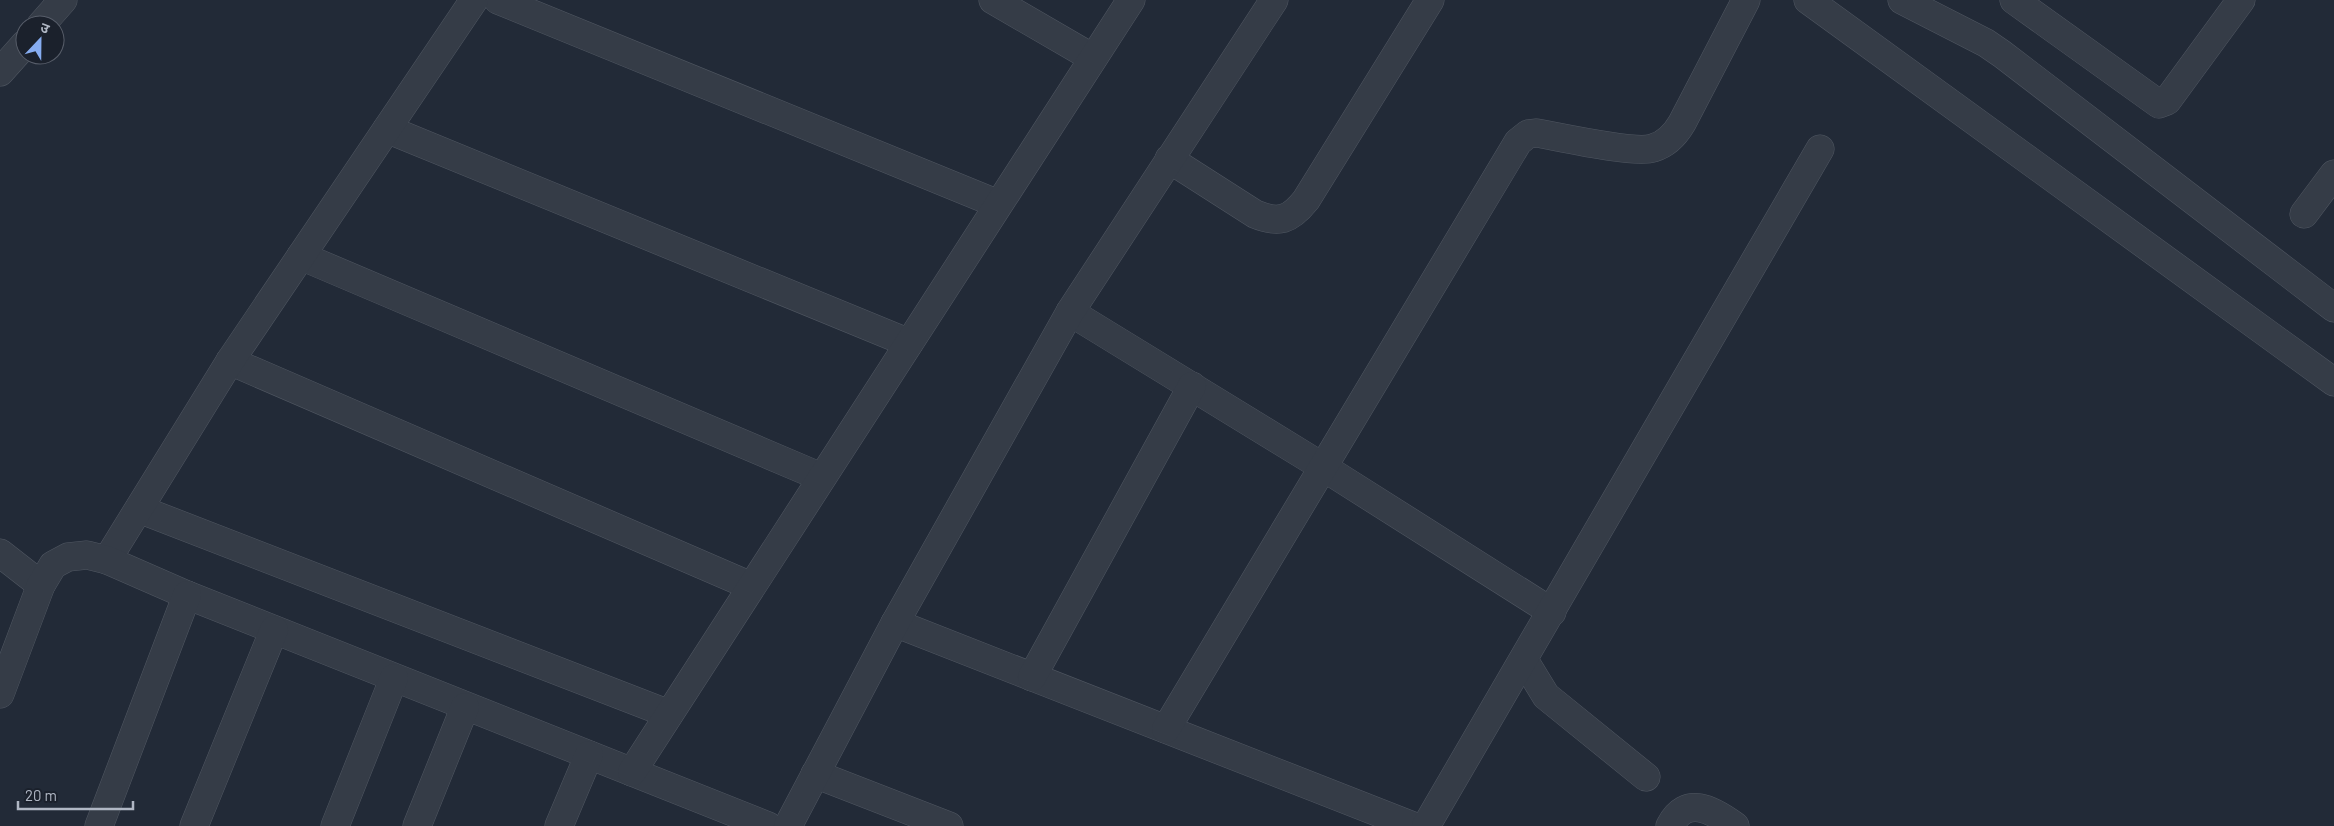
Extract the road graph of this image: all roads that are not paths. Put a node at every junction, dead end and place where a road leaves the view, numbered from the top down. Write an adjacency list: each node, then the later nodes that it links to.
1 (63, 0): 13 (street)
2 (474, 0): 17 (street)
3 (498, 0): 21 (street)
4 (993, 0): 15 (street)
5 (1131, 0): 15 (street)
6 (1274, 0): 19 (street)
7 (1430, 0): 19 (street)
8 (1746, 0): 30 (street)
9 (1808, 0): 28 (street)
10 (1902, 0): 24 (street)
11 (2014, 0): 12 (street)
12 (2241, 0)
13 (50, 15)
14 (15, 55): 16 (street)
15 (1094, 58): 21 (street)
16 (0, 72)
17 (387, 129): 23 (street); 26 (street)
18 (1820, 149): 38 (street)
19 (1169, 160): 25 (street)
20 (2334, 174): 22 (street)
21 (998, 204): 26 (street)
22 (2304, 214)
23 (301, 256): 27 (street); 31 (street)
24 (2334, 308)
25 (1070, 312): 29 (street); 39 (street)
26 (909, 343): 31 (street)
27 (230, 361): 32 (street); 36 (street)
28 (2334, 382)
29 (1192, 386): 30 (street); 42 (street)
30 (1323, 466): 38 (street); 47 (street)
31 (821, 477): 36 (street)
32 (139, 509): 34 (street); 46 (street)
33 (0, 553): 35 (street)
34 (107, 560): 35 (street); 37 (street)
35 (41, 585): 44 (street)
36 (751, 586): 46 (street)
37 (187, 595): 40 (street); 52 (street)
38 (1552, 612): 41 (street)
39 (895, 624): 42 (street); 50 (street)
40 (274, 630): 43 (street); 53 (street)
41 (1524, 660): 51 (street); 61 (street)
42 (1032, 677): 47 (street)
43 (394, 678): 45 (street); 54 (street)
44 (0, 694)
45 (465, 707): 48 (street); 55 (street)
46 (669, 714): 49 (street)
47 (1166, 729): 60 (street)
48 (589, 755): 49 (street); 56 (street)
49 (632, 772): 57 (street)
50 (816, 774): 58 (street); 59 (street)
51 (1646, 777)
52 (99, 826)
53 (194, 826)
54 (336, 826)
55 (416, 826)
56 (559, 826)
57 (768, 826)
58 (788, 826)
59 (949, 826)
60 (1413, 826)
61 (1426, 826)
62 (1670, 826): 63 (street)
63 (1735, 826)

